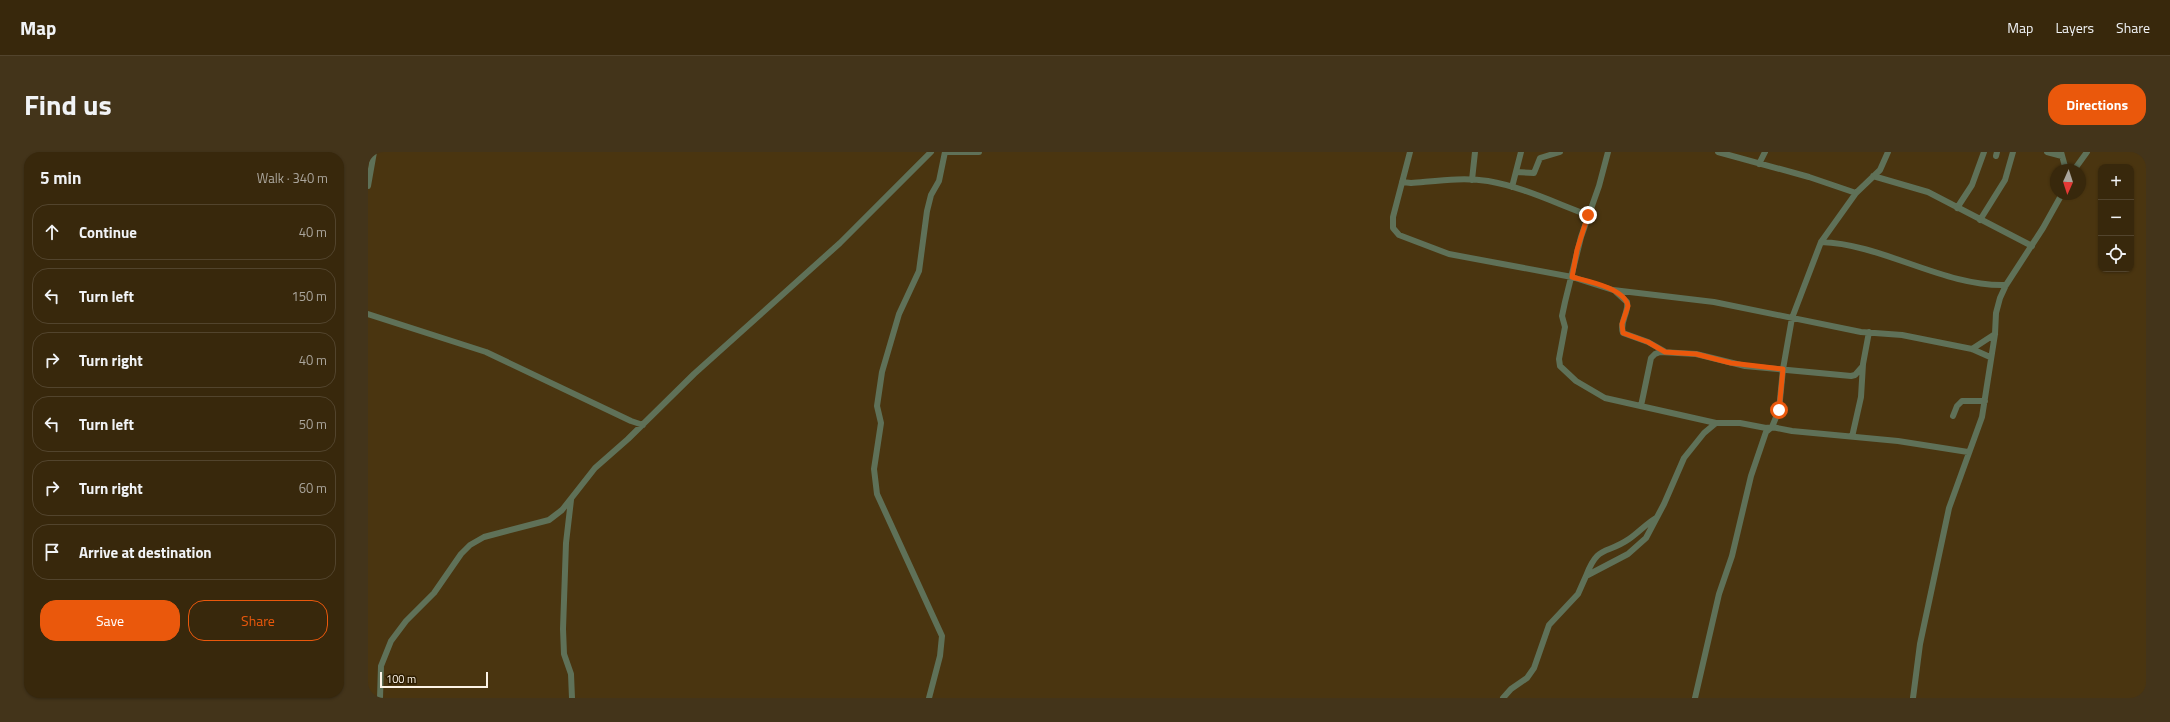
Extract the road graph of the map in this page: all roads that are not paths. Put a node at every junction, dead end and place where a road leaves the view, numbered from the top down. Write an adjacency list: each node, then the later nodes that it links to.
1 (374, 152): 25 (street)
2 (931, 152): 50 (street)
3 (945, 152): 4 (street); 59 (street)
4 (979, 152)
5 (1410, 152): 24 (street)
6 (1475, 152): 23 (street)
7 (1521, 152): 21 (street)
8 (1560, 152): 21 (street)
9 (1608, 152): 30 (street)
10 (1718, 152): 18 (street)
11 (1765, 152): 18 (street)
12 (1888, 152): 22 (street)
13 (1984, 152): 29 (street)
14 (2014, 152): 31 (street)
15 (2047, 152): 17 (street)
16 (2087, 152): 20 (street)
17 (2062, 154): 19 (street)
18 (1759, 164): 27 (street)
19 (2064, 164)
20 (2078, 164)
21 (1516, 172): 26 (street)
22 (1873, 176): 27 (street); 29 (street)
23 (1472, 180): 24 (street); 26 (street)
24 (1402, 182): 34 (street)
25 (368, 186)
26 (1512, 187): 30 (street)
27 (1856, 193): 32 (street)
28 (2059, 200): 33 (street)
29 (1957, 208): 31 (street)
30 (1588, 215): 34 (street)
31 (1980, 220): 33 (street)
32 (1821, 242): 35 (street); 38 (street)
33 (2032, 246): 35 (street)
34 (1572, 277): 36 (street); 47 (street)
35 (2006, 285): 40 (street)
36 (1613, 290): 38 (street); 42 (street)
37 (368, 314): 50 (street)
38 (1792, 318): 39 (street); 45 (street)
39 (1869, 332): 41 (street); 44 (street)
40 (1995, 334): 41 (street); 43 (street)
41 (1972, 349): 43 (street)
42 (1665, 352): 45 (street); 47 (street)
43 (1990, 357): 46 (street)
44 (1862, 367): 45 (street); 52 (street)
45 (1783, 369): 51 (street)
46 (1985, 401): 48 (street); 53 (street)
47 (1641, 406): 49 (street)
48 (1953, 416)
49 (1716, 424): 51 (street); 55 (street)
50 (643, 425): 54 (street)
51 (1772, 427): 52 (street); 61 (street)
52 (1852, 437): 53 (street)
53 (1968, 452): 62 (street)
54 (571, 500): 57 (street); 58 (street)
55 (1656, 518): 56 (street); 56 (street)
56 (1586, 576): 60 (street)
57 (380, 698)
58 (572, 698)
59 (929, 698)
60 (1503, 698)
61 (1695, 698)
62 (1913, 698)

